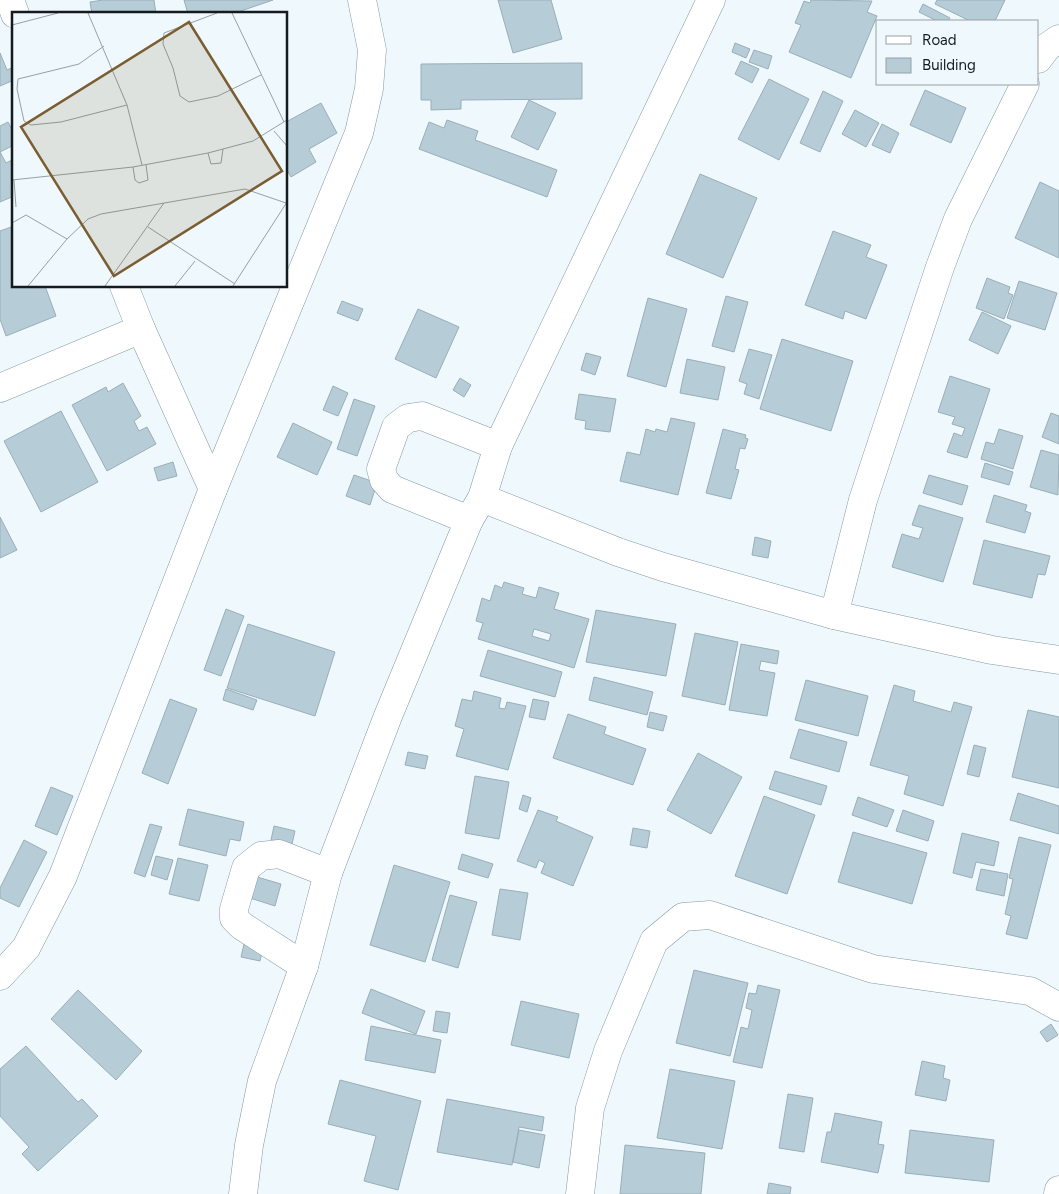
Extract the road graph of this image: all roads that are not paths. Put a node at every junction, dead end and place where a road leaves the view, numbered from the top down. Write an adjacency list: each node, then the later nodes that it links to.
1 (10, 0): 4 (street)
2 (362, 0): 12 (street)
3 (711, 0): 11 (street)
4 (14, 12)
5 (1059, 39): 6 (street)
6 (1039, 59)
7 (1025, 85): 14 (street)
8 (125, 288): 9 (street)
9 (141, 329): 10 (street); 12 (street)
10 (0, 388)
11 (498, 446): 13 (street); 13 (street)
12 (212, 489): 18 (street)
13 (475, 509): 14 (street); 16 (street)
14 (834, 615): 15 (street)
15 (1059, 660)
16 (328, 873): 17 (street); 17 (street)
17 (304, 966): 20 (street)
18 (0, 976)
19 (1059, 1007): 21 (street)
20 (243, 1194)
21 (580, 1194)

